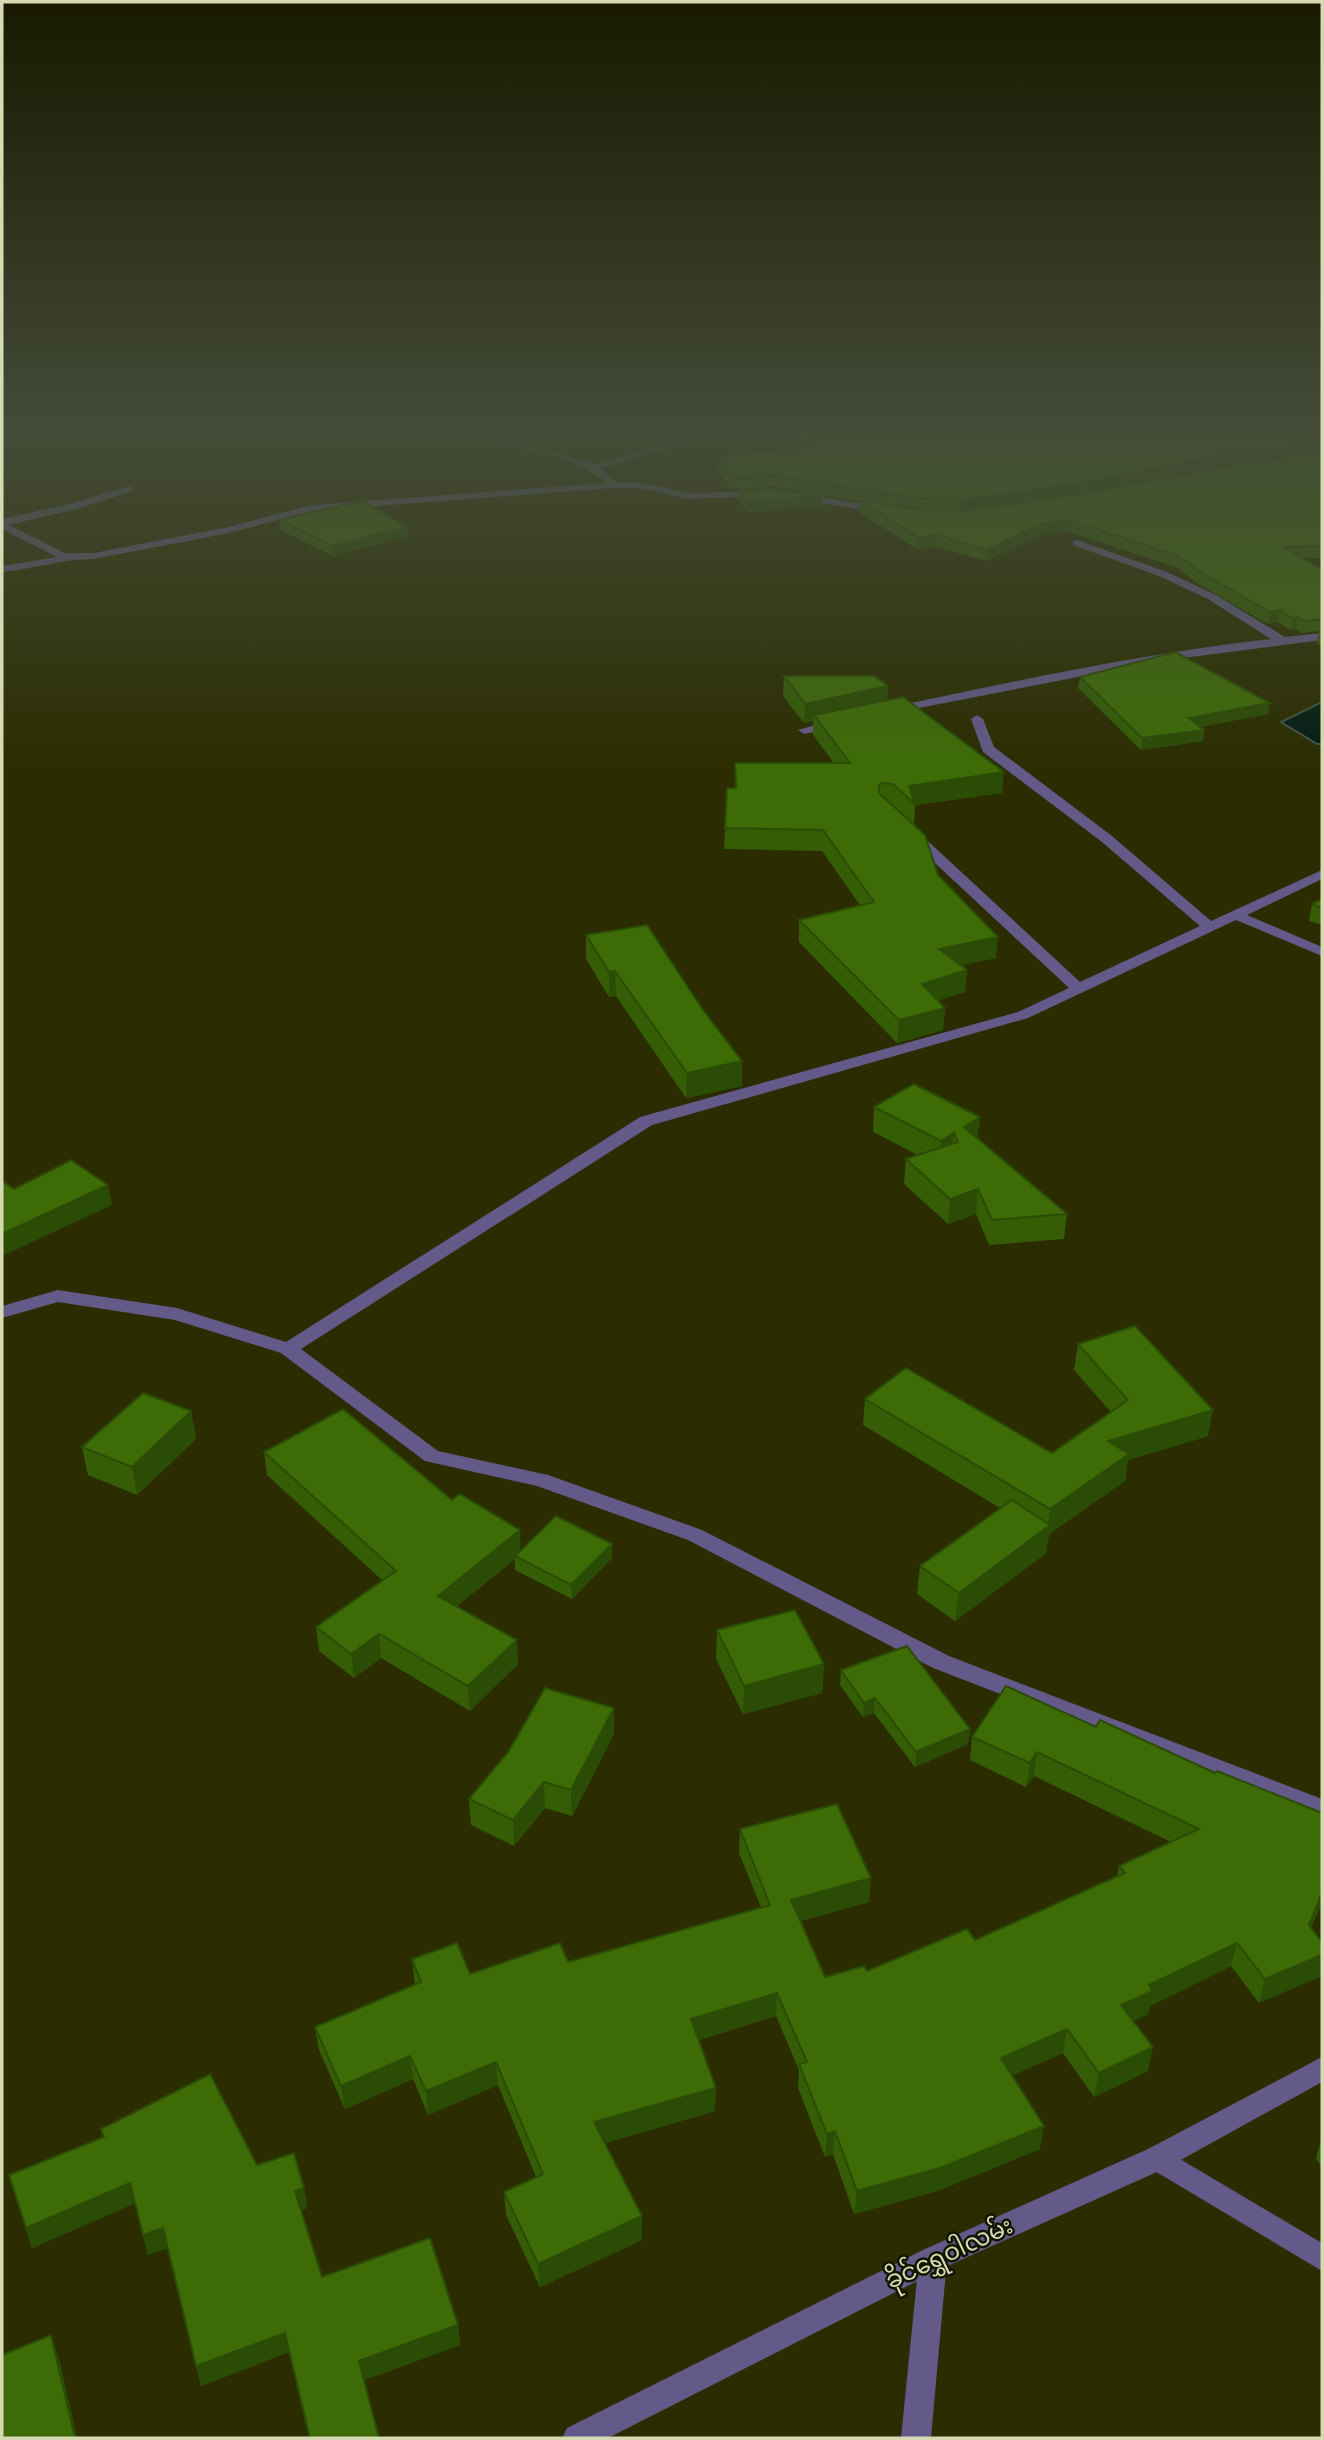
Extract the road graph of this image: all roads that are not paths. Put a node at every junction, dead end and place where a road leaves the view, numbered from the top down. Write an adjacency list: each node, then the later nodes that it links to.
1 (38, 543): 4 (street)
2 (169, 543): 4 (street)
3 (1077, 543): 7 (street)
4 (69, 557): 5 (street)
5 (2, 569)
6 (1322, 637): 7 (street)
7 (1281, 640): 8 (street)
8 (885, 713)
9 (977, 719): 15 (street)
10 (845, 721): 11 (street)
11 (804, 730)
12 (905, 828): 17 (street)
13 (1322, 874): 14 (street)
14 (1236, 915): 15 (street); 16 (street)
15 (1210, 927): 17 (street)
16 (1322, 952)
17 (1079, 989): 19 (street)
18 (2, 1312): 19 (street)
19 (288, 1349): 20 (street)
20 (1322, 1809)
21 (1322, 2069): 22 (street, ခိုင်ရွှေဝါလမ်း)
22 (1158, 2158): 23 (street); 24 (street, ခိုင်ရွှေဝါလမ်း)
23 (1322, 2258)
24 (933, 2259): 25 (street, ခိုင်ရွှေဝါလမ်း); 26 (street)
25 (577, 2438)
26 (916, 2438)

